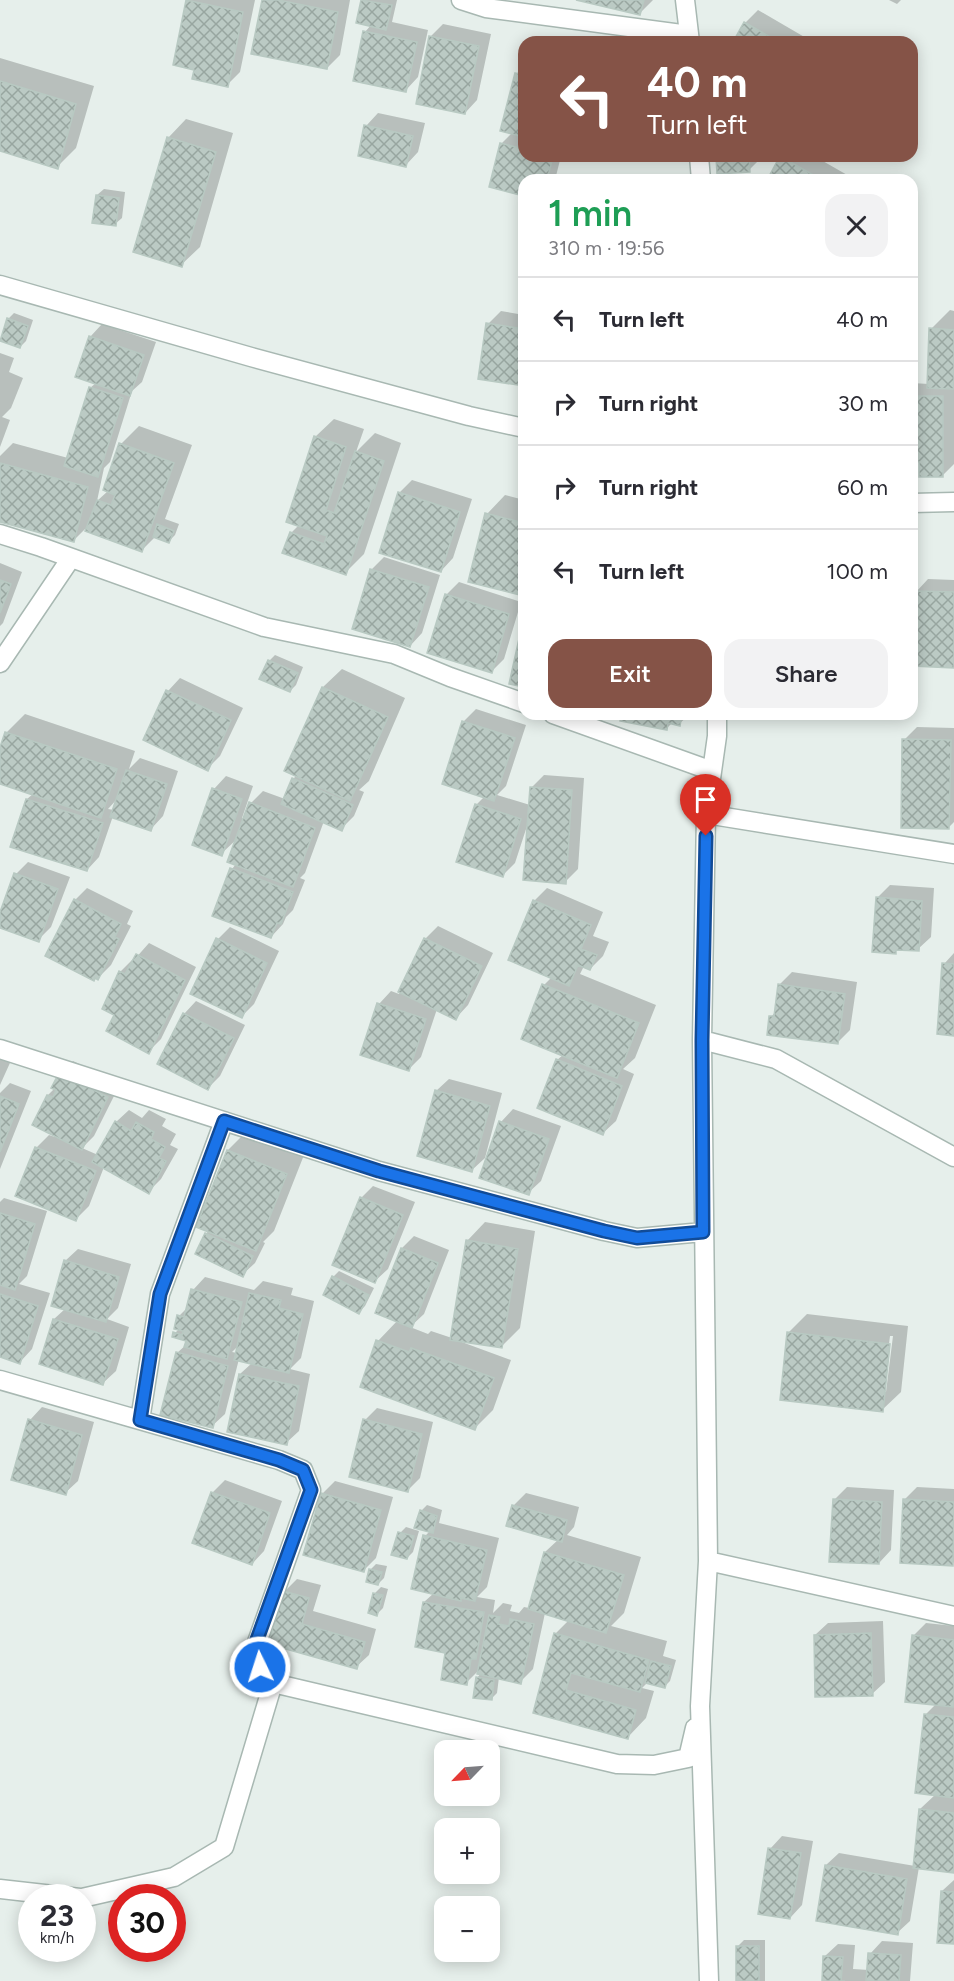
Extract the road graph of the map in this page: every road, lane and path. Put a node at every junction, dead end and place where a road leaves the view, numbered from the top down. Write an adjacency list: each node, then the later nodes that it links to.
1 (461, 0): 3 (street)
2 (685, 0): 4 (street)
3 (675, 36)
4 (689, 36)
5 (0, 285): 6 (street)
6 (518, 427)
7 (954, 502): 8 (street)
8 (918, 503)
9 (0, 534): 10 (street)
10 (71, 558): 11 (street); 12 (street)
11 (0, 663)
12 (518, 701)
13 (570, 720): 15 (street)
14 (717, 720): 15 (street)
15 (712, 771): 16 (street)
16 (706, 814): 17 (street); 18 (street)
17 (954, 854)
18 (702, 1040): 21 (street); 22 (street)
19 (0, 1049): 20 (street)
20 (224, 1121): 22 (street); 24 (street)
21 (954, 1156)
22 (703, 1232): 25 (street)
23 (0, 1380): 24 (street)
24 (140, 1420): 27 (street)
25 (708, 1561): 26 (street); 28 (street)
26 (954, 1616)
27 (273, 1683): 28 (street); 31 (street)
28 (700, 1706): 32 (street)
29 (0, 1889): 30 (street)
30 (18, 1891)
31 (96, 1895)
32 (709, 1981)

